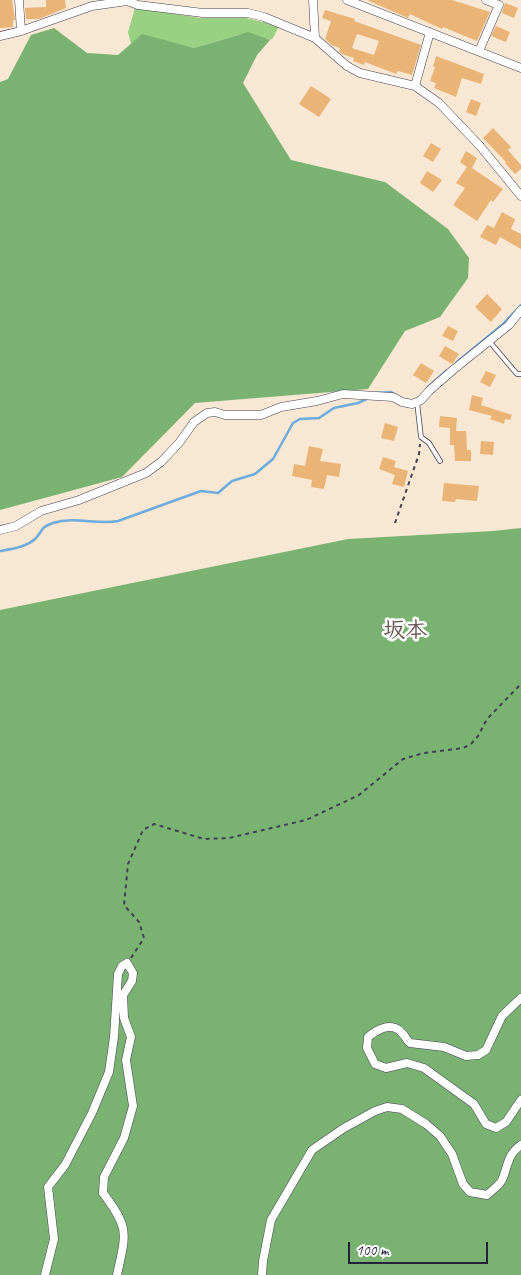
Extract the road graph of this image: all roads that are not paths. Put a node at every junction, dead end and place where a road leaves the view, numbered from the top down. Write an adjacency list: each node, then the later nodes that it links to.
1 (20, 0): 6 (street)
2 (127, 0): 6 (street); 9 (street)
3 (313, 0): 9 (street)
4 (347, 0): 7 (street)
5 (486, 0): 10 (street)
6 (21, 31): 8 (street)
7 (430, 32): 10 (street); 12 (street)
8 (0, 36)
9 (315, 38): 12 (street)
10 (479, 51): 11 (street)
11 (521, 68)
12 (415, 86): 13 (street)
13 (521, 196)
14 (521, 310): 15 (street)
15 (489, 341): 16 (lane); 17 (street)
16 (521, 374)
17 (417, 402): 18 (lane); 19 (street)
18 (440, 461)
19 (0, 530)
20 (521, 998): 21 (street)
21 (521, 1100)
22 (521, 1145): 25 (street)
23 (45, 1275): 24 (street)
24 (117, 1275)
25 (262, 1275)

